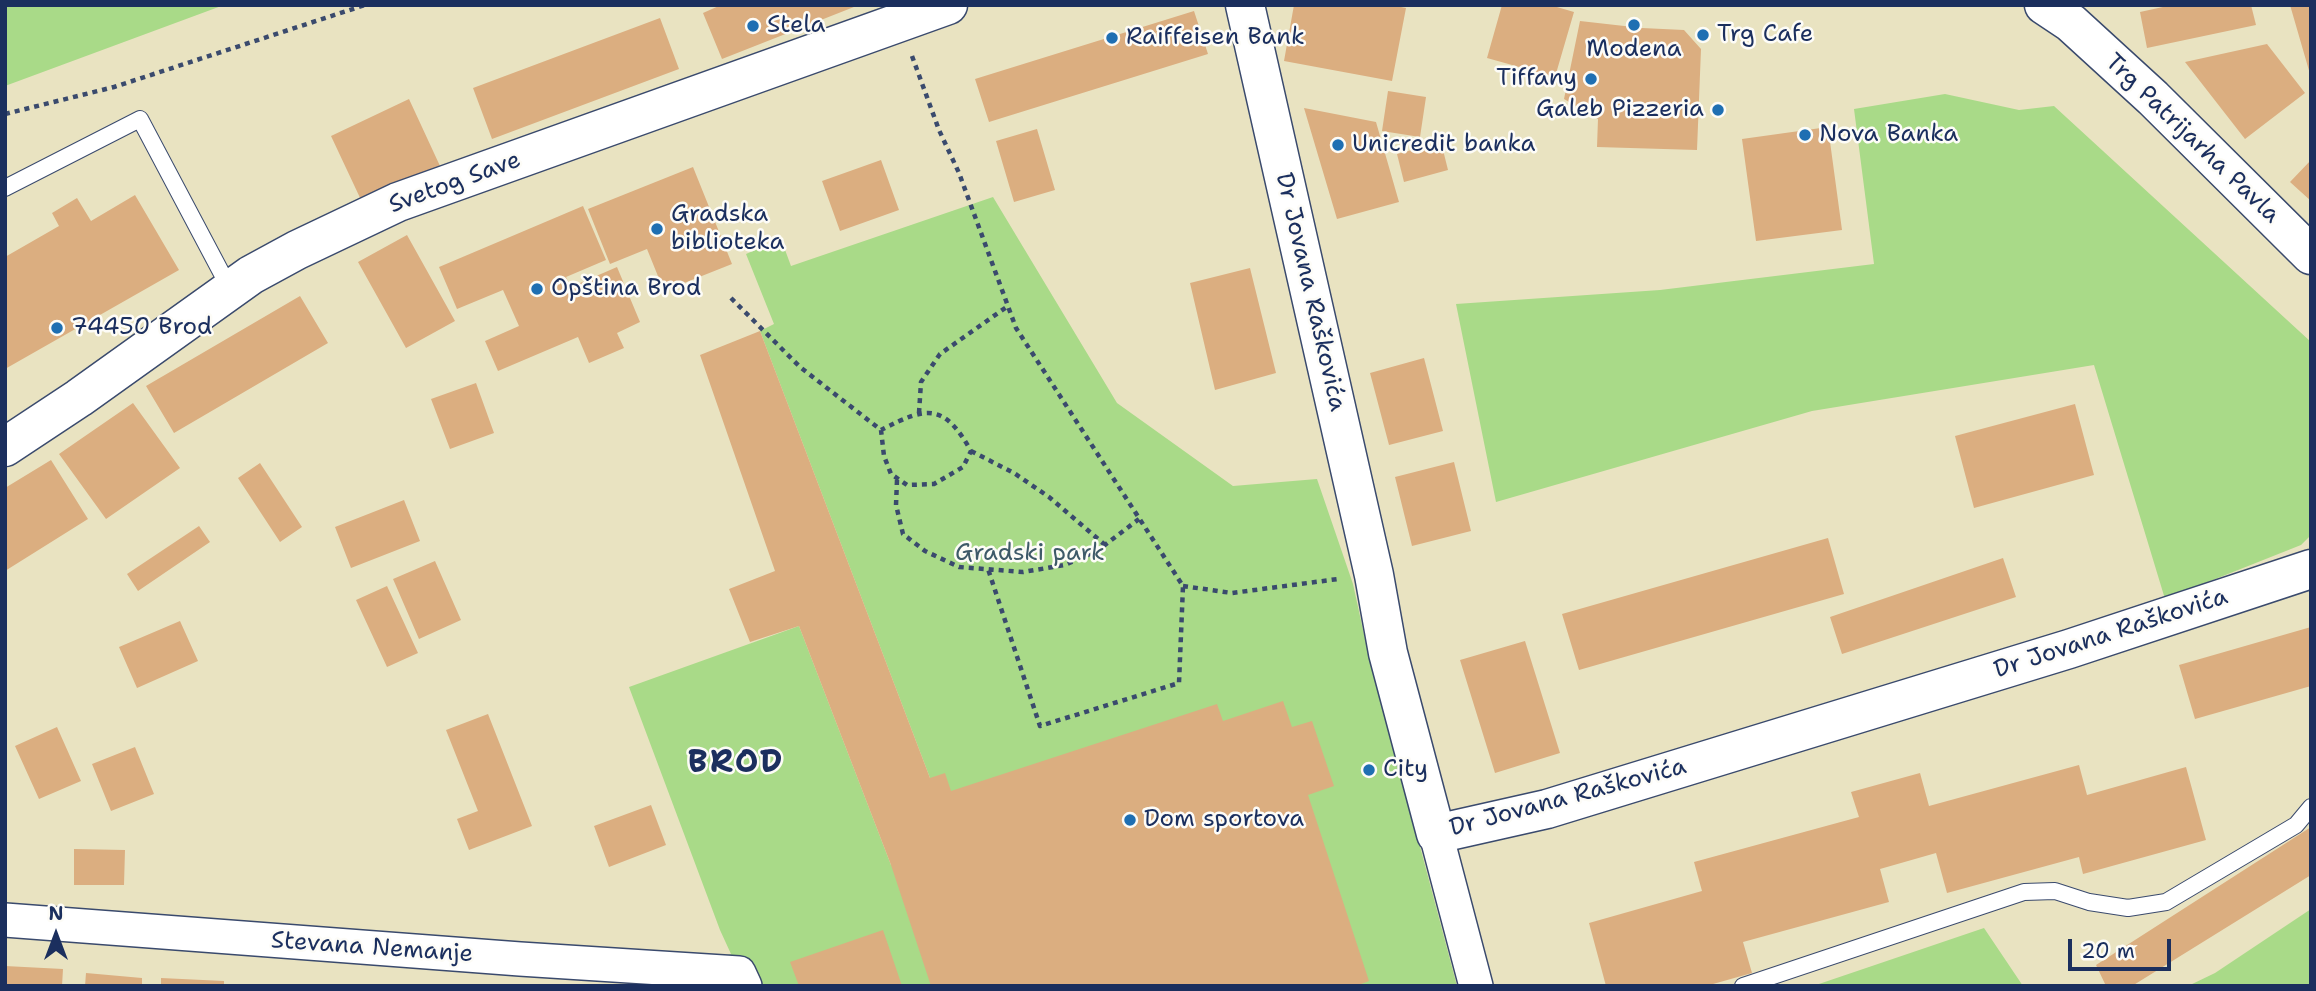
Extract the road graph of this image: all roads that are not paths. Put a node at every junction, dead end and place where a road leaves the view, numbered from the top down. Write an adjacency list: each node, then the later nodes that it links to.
1 (948, 5): 6 (street, Svetog Save)
2 (1245, 5): 10 (street, Dr Jovana Raškovića)
3 (2061, 11): 5 (street, Trg Patrijarha Pavla)
4 (5, 188): 6 (lane)
5 (2311, 255)
6 (230, 290): 7 (street, Svetog Save)
7 (5, 447)
8 (2311, 569): 10 (street, Dr Jovana Raškovića)
9 (2311, 807): 14 (lane)
10 (1436, 834): 13 (street)
11 (5, 920): 12 (street, Stevana Nemanje)
12 (742, 979)
13 (1476, 986)
14 (1743, 986)

